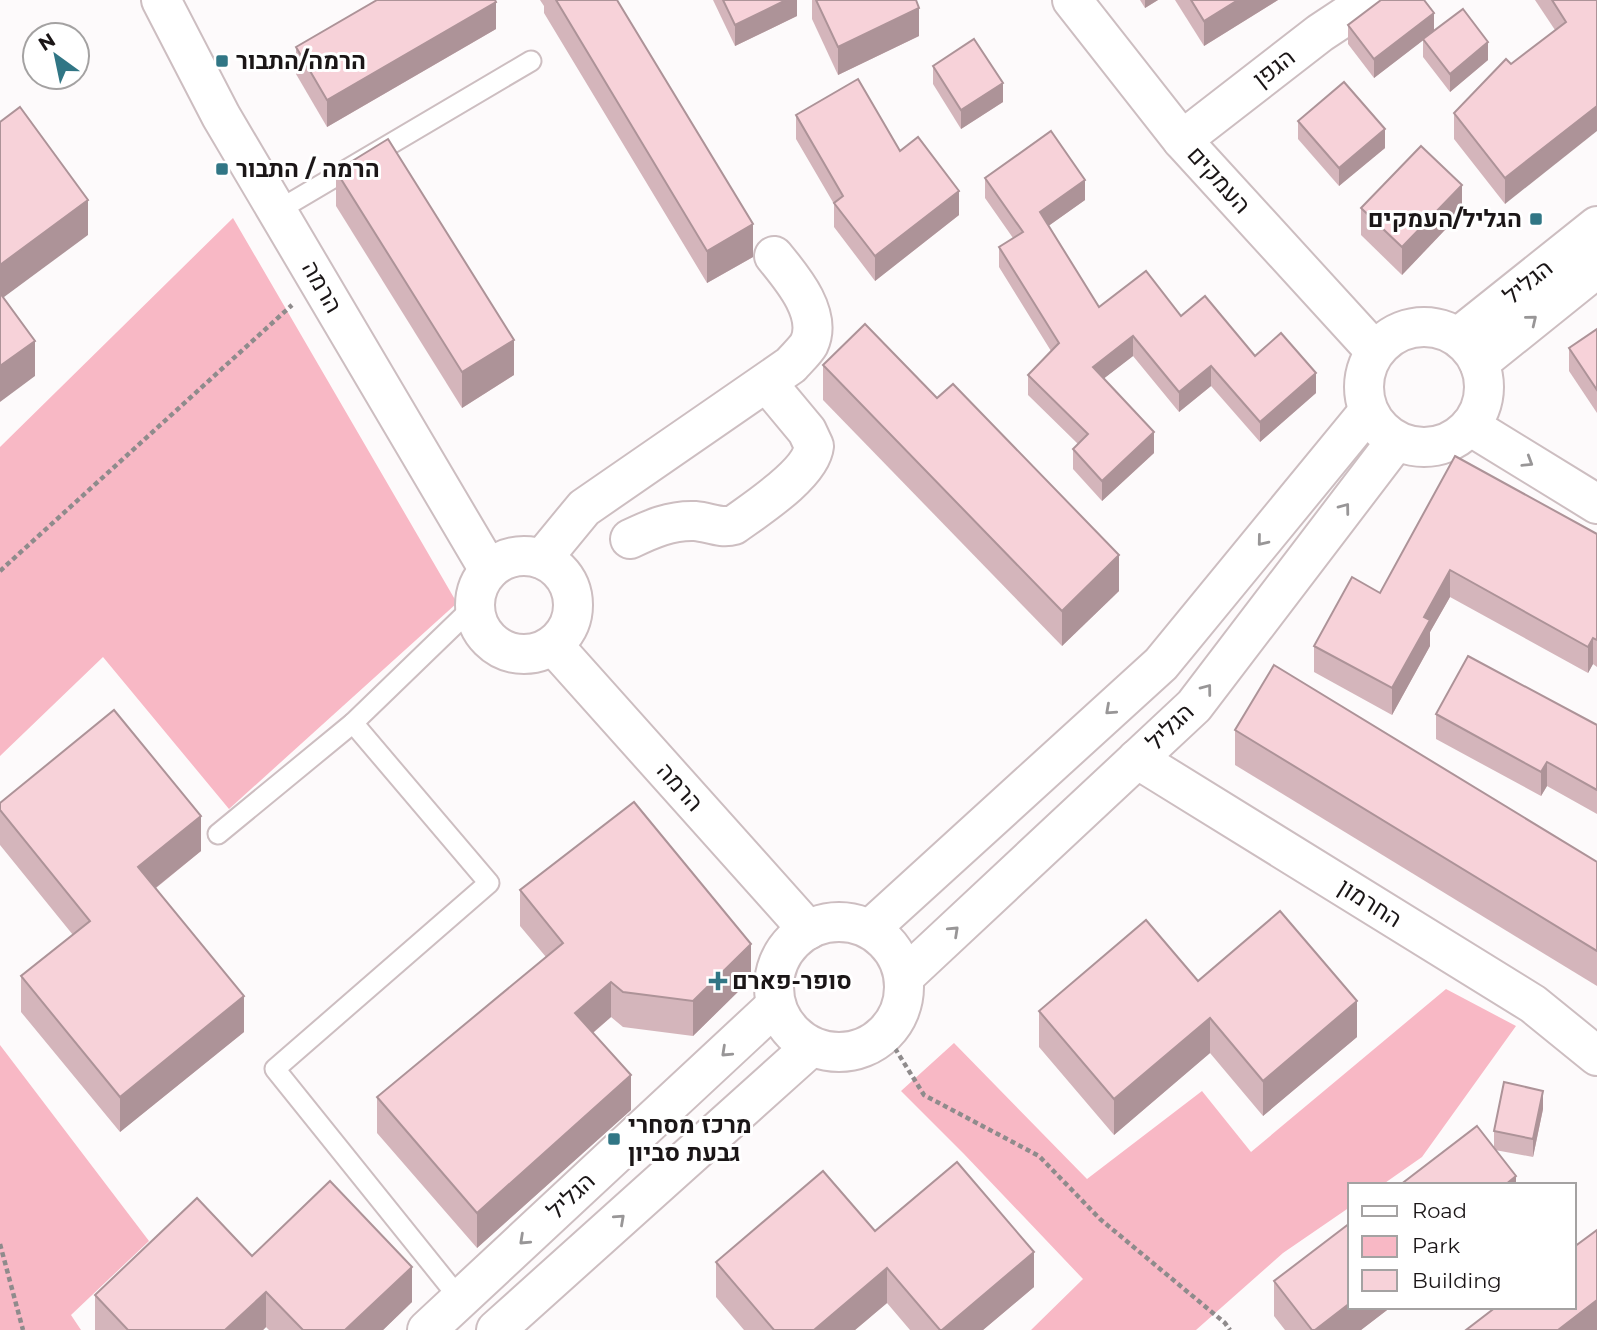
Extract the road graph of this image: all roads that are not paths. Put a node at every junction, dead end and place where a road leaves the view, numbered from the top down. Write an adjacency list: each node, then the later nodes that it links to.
1 (161, 0): 6 (street, הרמה)
2 (1072, 0): 5 (street, העמקים)
3 (1370, 0): 5 (street, הגפן)
4 (531, 61): 6 (lane)
5 (1182, 141): 11 (street, העמקים)
6 (277, 211): 19 (street, הרמה)
7 (1597, 226): 10 (street, הגליל)
8 (774, 256): 12 (street)
9 (1597, 268): 10 (street, הגליל, one-way to 9)
10 (1469, 350): 11 (street); 14 (street)
11 (1375, 351): 13 (street)
12 (767, 383): 17 (street); 18 (street)
13 (1367, 413): 15 (street); 25 (street, one-way to 25)
14 (1470, 426): 15 (street); 16 (street, one-way to 16)
15 (1396, 441): 23 (street, הגליל, one-way to 15)
16 (1597, 504)
17 (630, 539)
18 (542, 559): 19 (street); 21 (street)
19 (489, 570): 20 (street)
20 (474, 606): 21 (street); 22 (lane)
21 (553, 645): 26 (street, הרמה)
22 (353, 723): 24 (lane); 31 (lane)
23 (1137, 759): 27 (street, הגליל, one-way to 23); 30 (street, החרמון)
24 (218, 834)
25 (870, 929): 26 (street); 27 (street)
26 (808, 930): 28 (street)
27 (904, 978): 29 (street)
28 (776, 1005): 29 (street); 31 (street, הגליל, one-way to 31)
29 (811, 1047): 33 (street, הגליל, one-way to 29)
30 (1597, 1056)
31 (460, 1299): 32 (street, הגליל)
32 (427, 1330)
33 (496, 1330)

